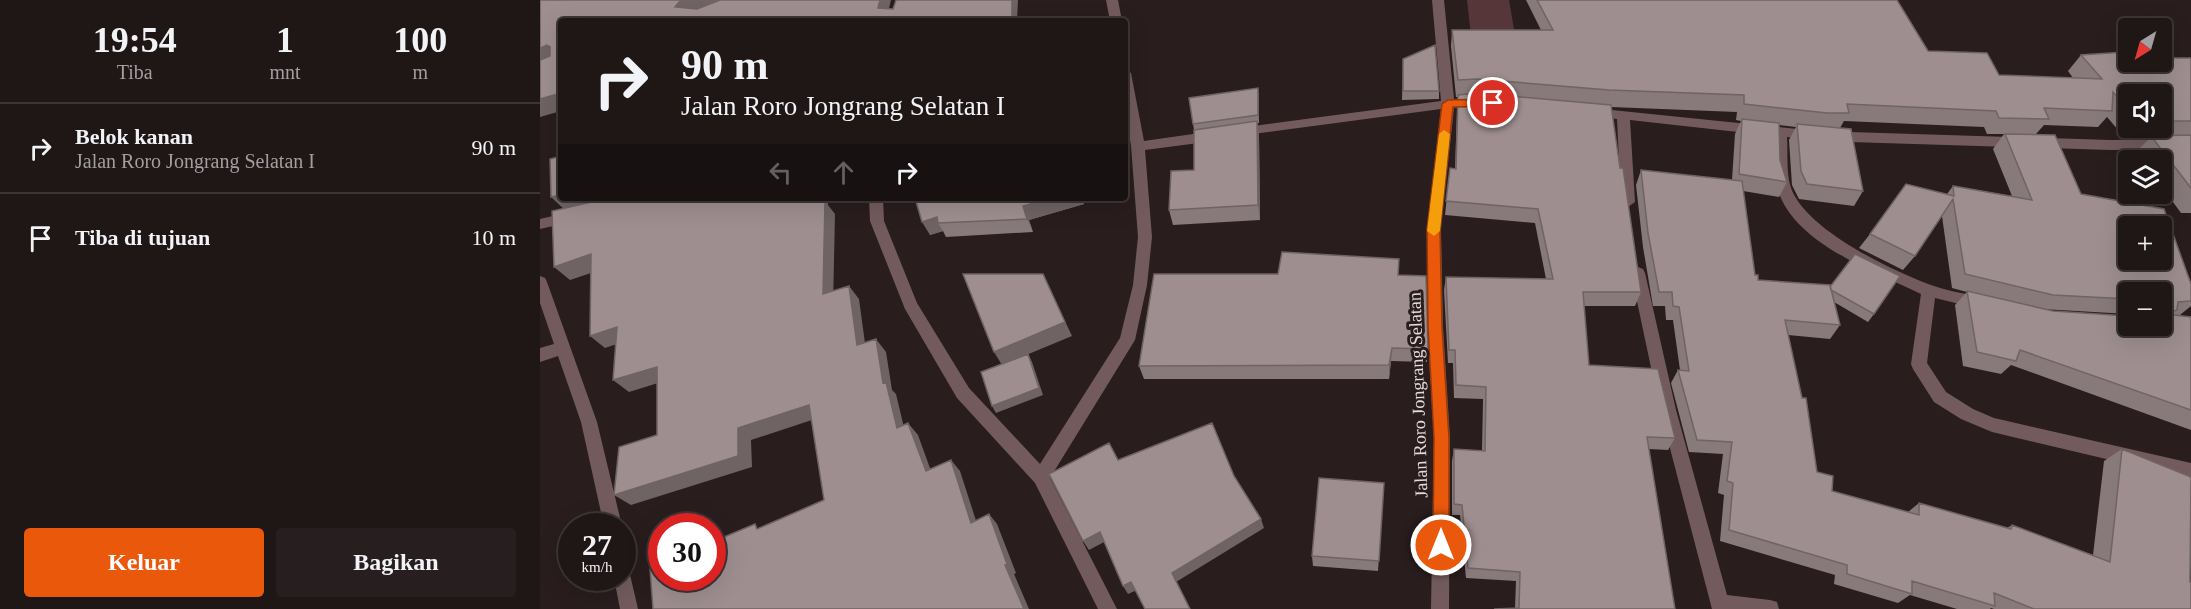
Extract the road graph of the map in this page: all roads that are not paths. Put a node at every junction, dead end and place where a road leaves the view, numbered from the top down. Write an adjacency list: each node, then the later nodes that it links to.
1 (1112, 0): 3 (street)
2 (1438, 0): 6 (street, Jalan Roro Jongrang Selatan)
3 (1115, 18)
4 (1128, 90): 11 (street)
5 (1486, 103): 6 (street)
6 (1448, 104): 11 (street); 29 (street, Jalan Roro Jongrang Selatan)
7 (1577, 110): 8 (street)
8 (1623, 115): 9 (street); 14 (street)
9 (1780, 132): 10 (street); 18 (street)
10 (2191, 144)
11 (1138, 146): 23 (street)
12 (876, 201): 23 (street)
13 (584, 214): 15 (street)
14 (1631, 223)
15 (540, 224)
16 (1636, 256): 26 (street)
17 (540, 282): 20 (street)
18 (1929, 291): 19 (street); 22 (street)
19 (1995, 307)
20 (564, 347): 21 (street); 24 (street)
21 (540, 355)
22 (2191, 471)
23 (1041, 477): 28 (street)
24 (610, 513)
25 (626, 591): 27 (street)
26 (1721, 607): 30 (street)
27 (629, 609)
28 (1108, 609)
29 (1440, 609)
30 (1770, 609)

